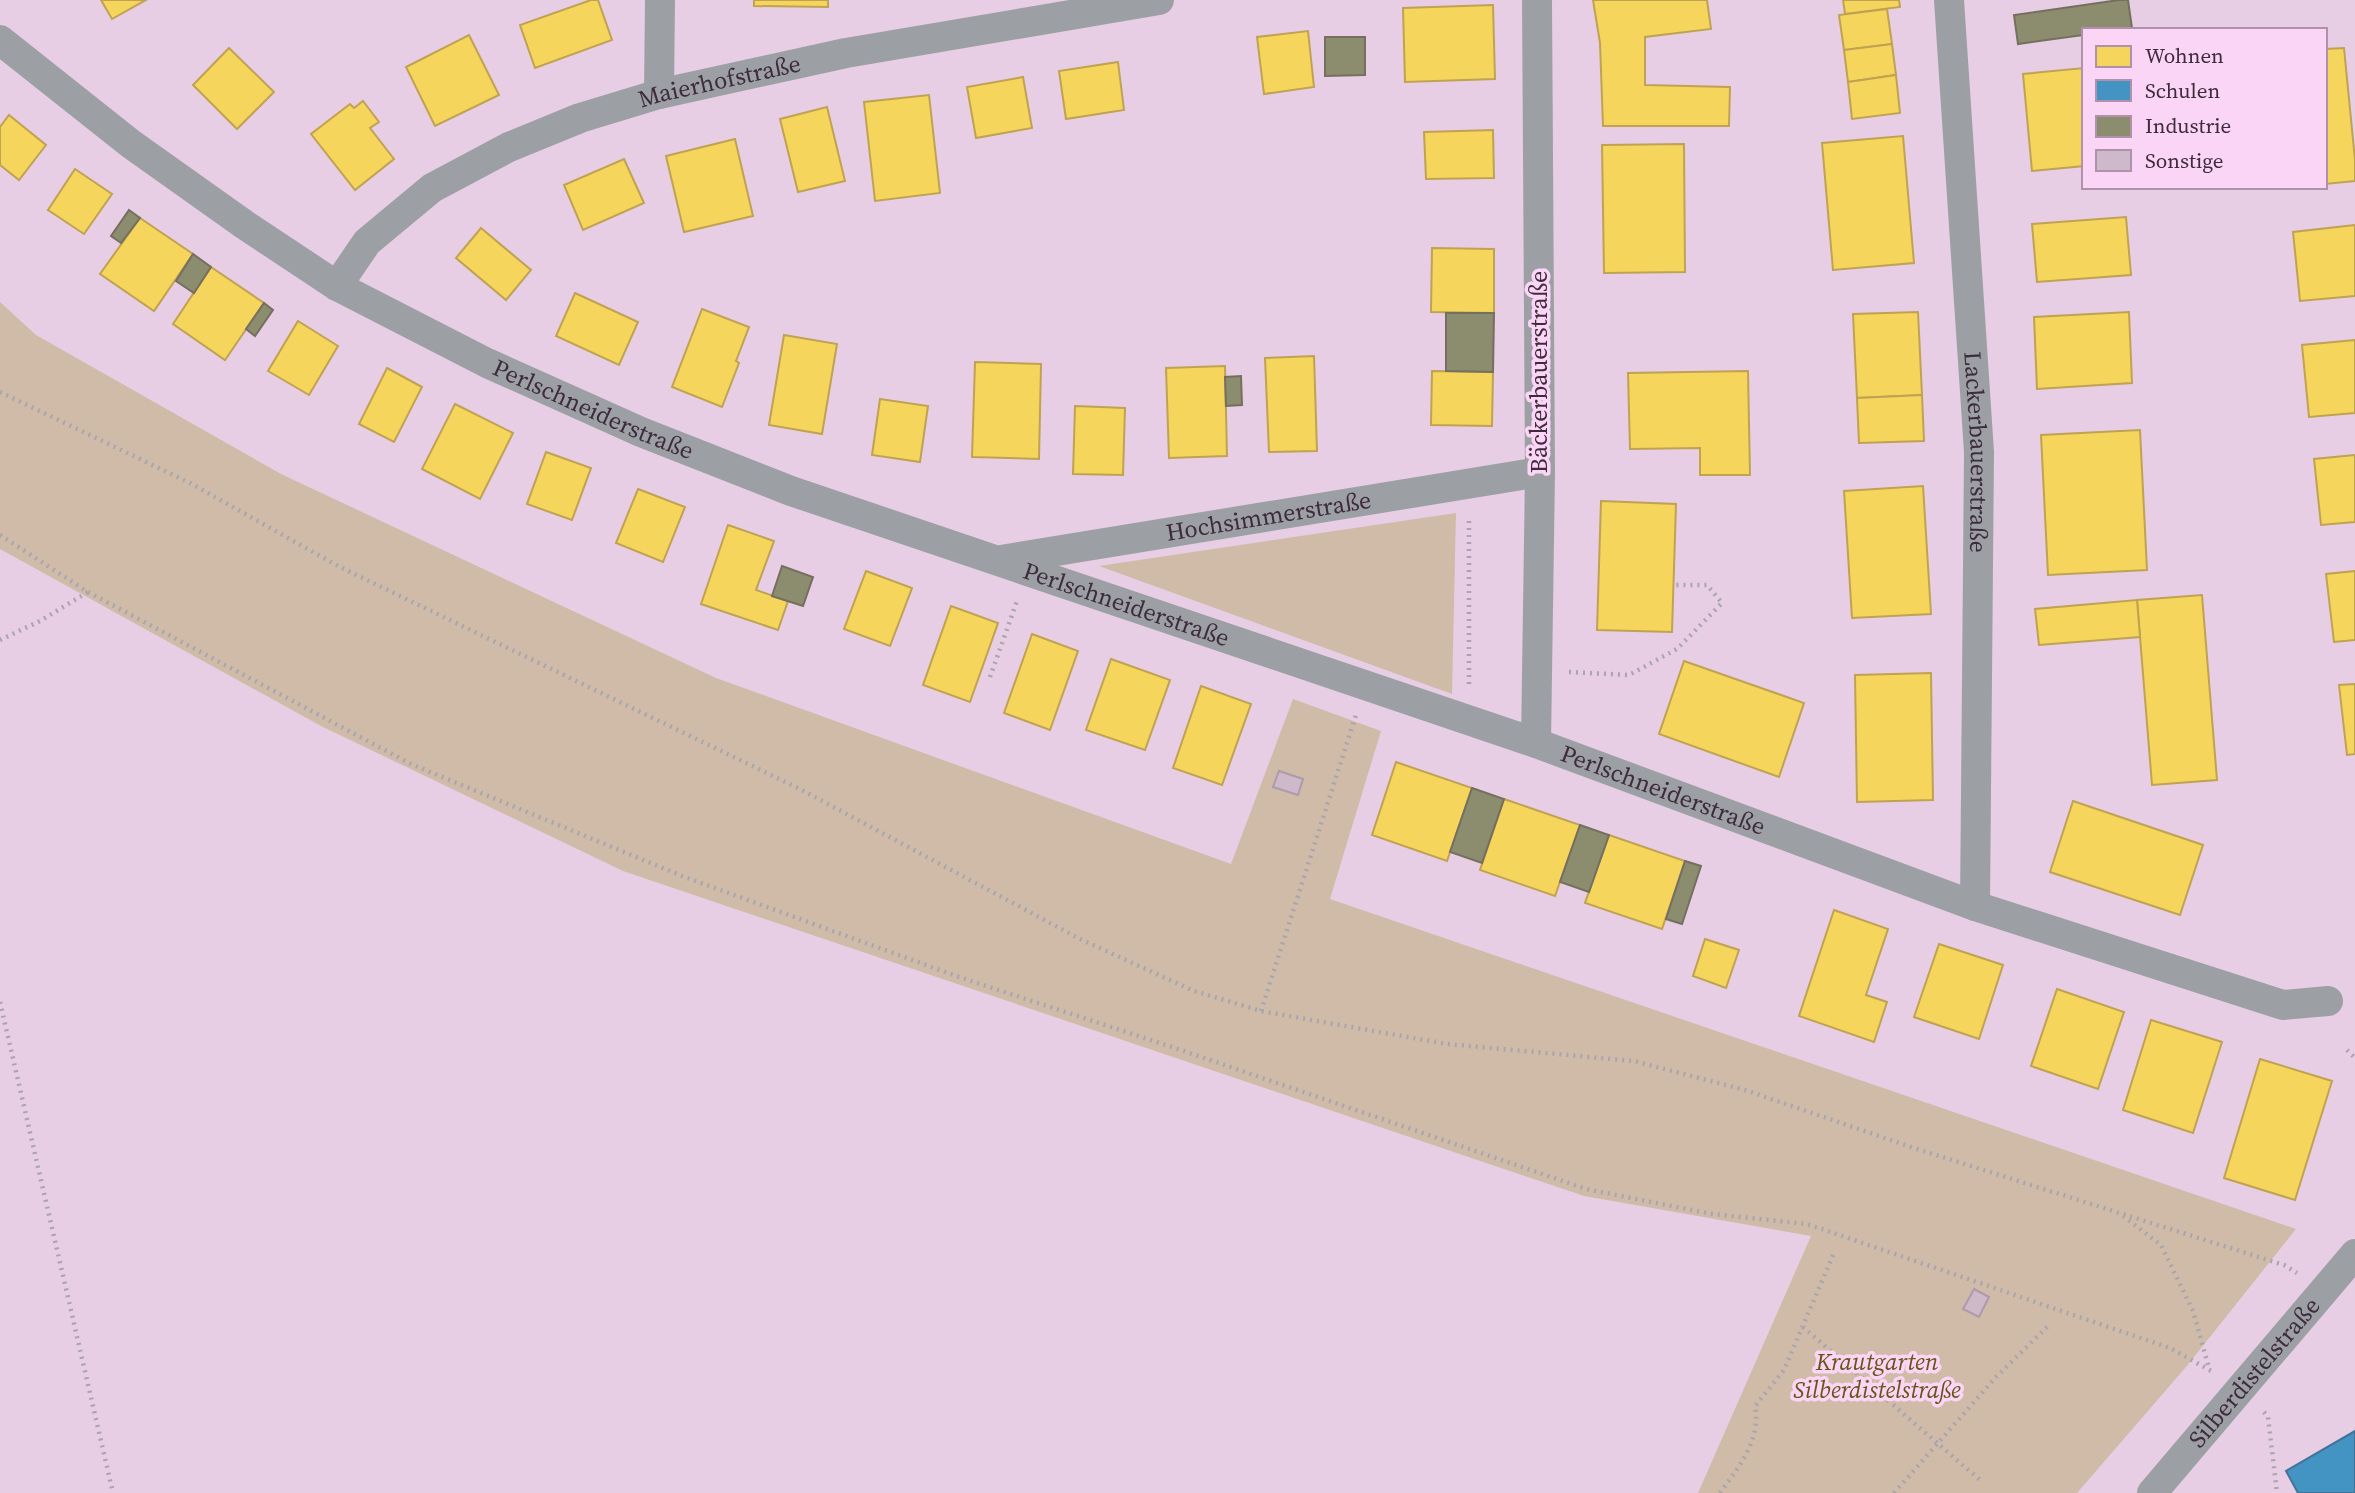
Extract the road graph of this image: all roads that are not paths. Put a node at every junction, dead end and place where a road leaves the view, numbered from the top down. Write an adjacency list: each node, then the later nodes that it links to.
1 (660, 0): 6 (street)
2 (1159, 0): 6 (street, Maierhofstraße)
3 (1537, 0): 8 (street, Bäckerbauerstraße)
4 (1949, 0): 11 (street, Lackerbauerstraße)
5 (0, 40): 7 (street, Perlschneiderstraße)
6 (659, 94): 7 (street, Maierhofstraße)
7 (337, 286): 9 (street, Perlschneiderstraße)
8 (1540, 472): 9 (street, Hochsimmerstraße); 10 (street, Bäckerbauerstraße)
9 (997, 560): 10 (street, Perlschneiderstraße)
10 (1536, 743): 11 (street, Perlschneiderstraße)
11 (1975, 906): 12 (street, Perlschneiderstraße)
12 (2328, 1001)
13 (2355, 1254): 14 (street, Silberdistelstraße)
14 (2152, 1493)

